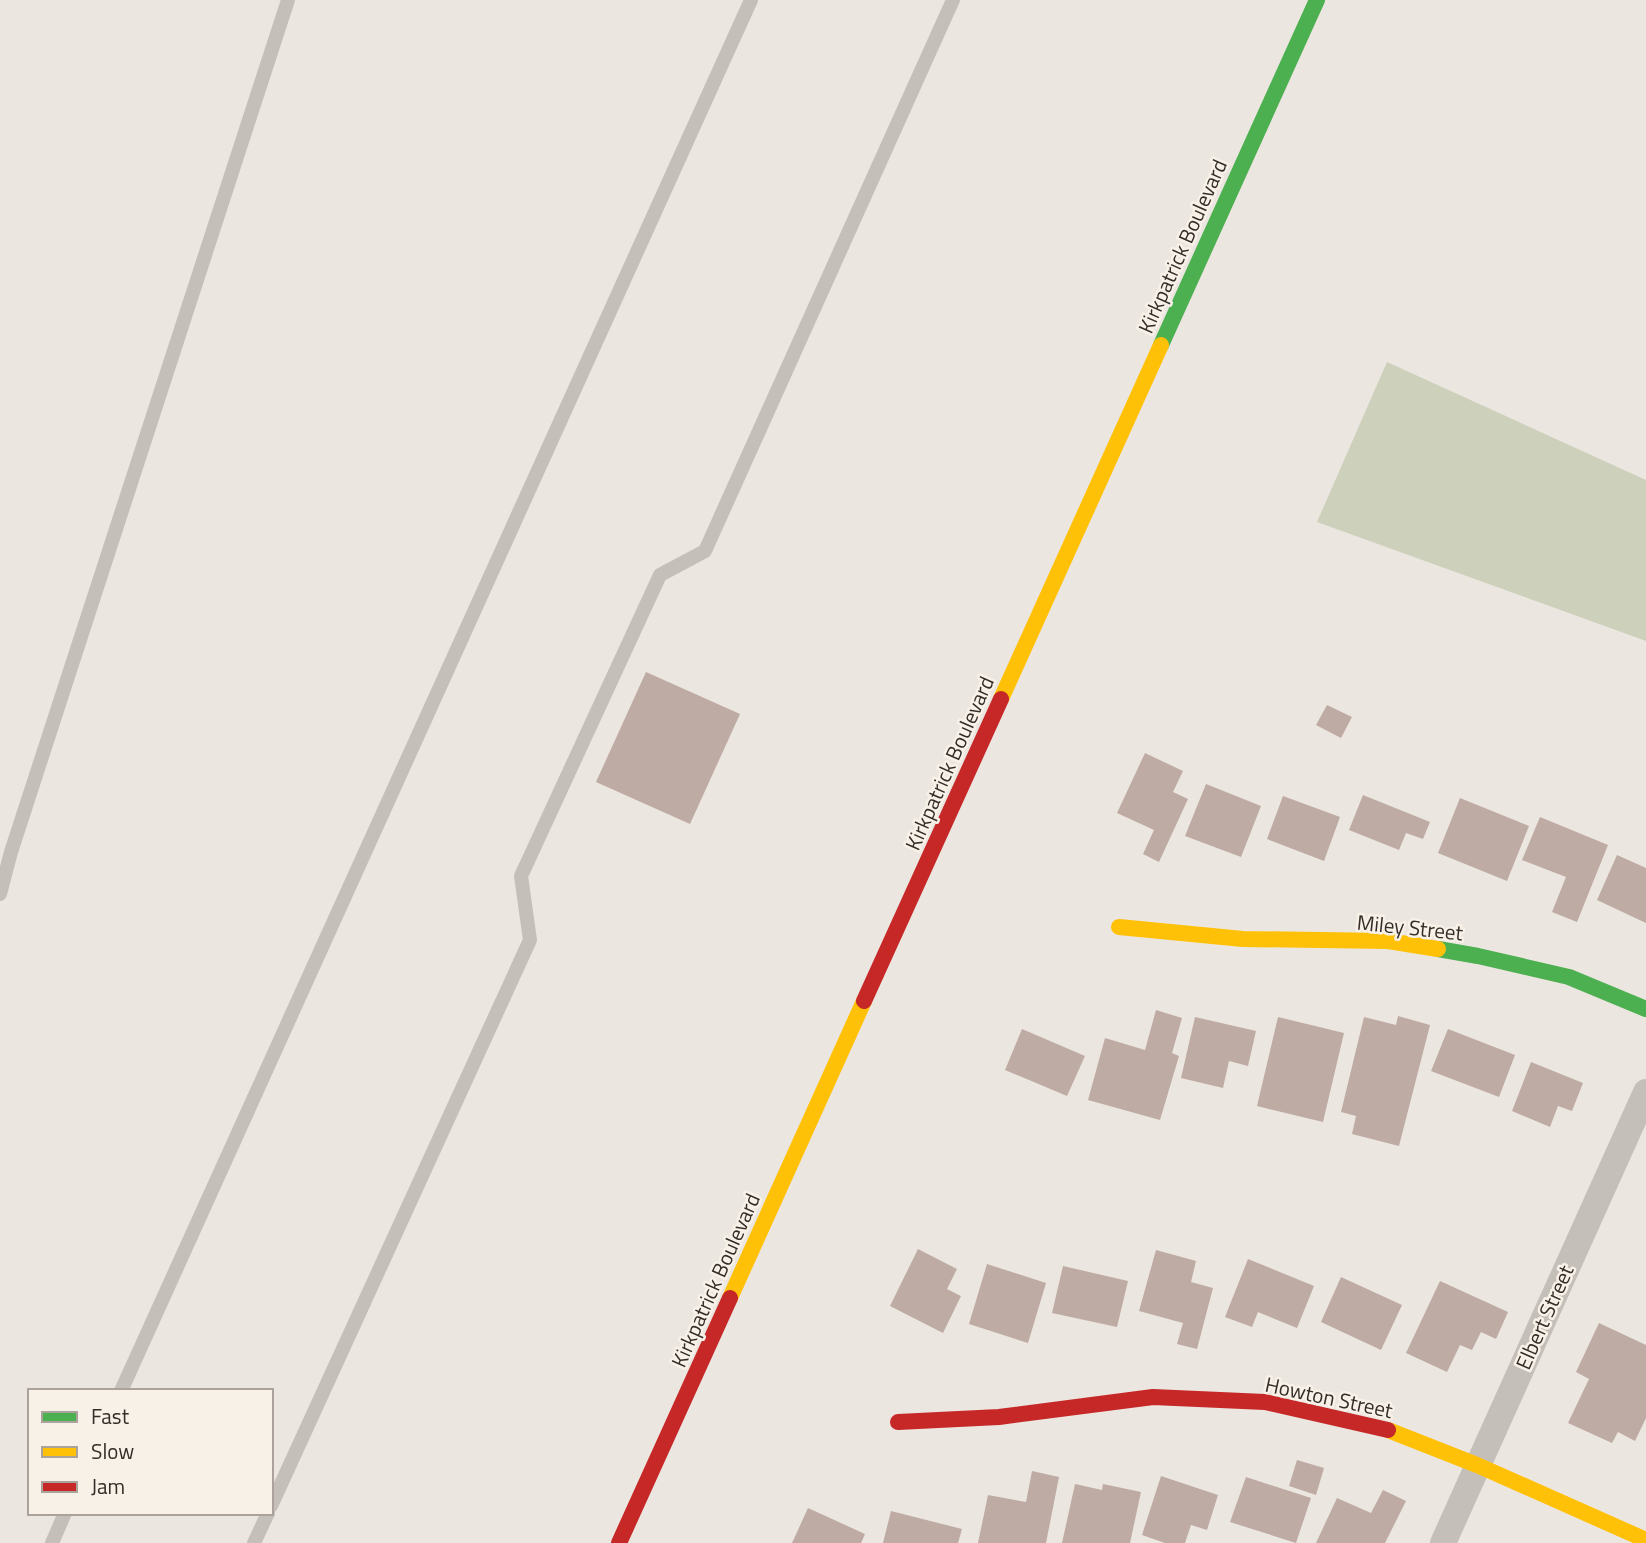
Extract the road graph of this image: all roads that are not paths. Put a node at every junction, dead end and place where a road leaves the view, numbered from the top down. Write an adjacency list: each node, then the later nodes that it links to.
1 (288, 0): 5 (lane)
2 (751, 0): 9 (lane)
3 (953, 0): 12 (lane)
4 (1317, 0): 18 (street, Kirkpatrick Boulevard)
5 (0, 894)
6 (1119, 927): 7 (street, Miley Street)
7 (1646, 1009)
8 (1646, 1092): 11 (street, Elbert Street)
9 (122, 1389)
10 (898, 1422): 11 (street, Howton Street)
11 (1477, 1465): 15 (street, Howton Street); 19 (street, Elbert Street)
12 (273, 1502)
13 (64, 1515): 16 (lane)
14 (267, 1515): 17 (lane)
15 (1646, 1540)
16 (52, 1543)
17 (254, 1543)
18 (620, 1543)
19 (1443, 1543)

